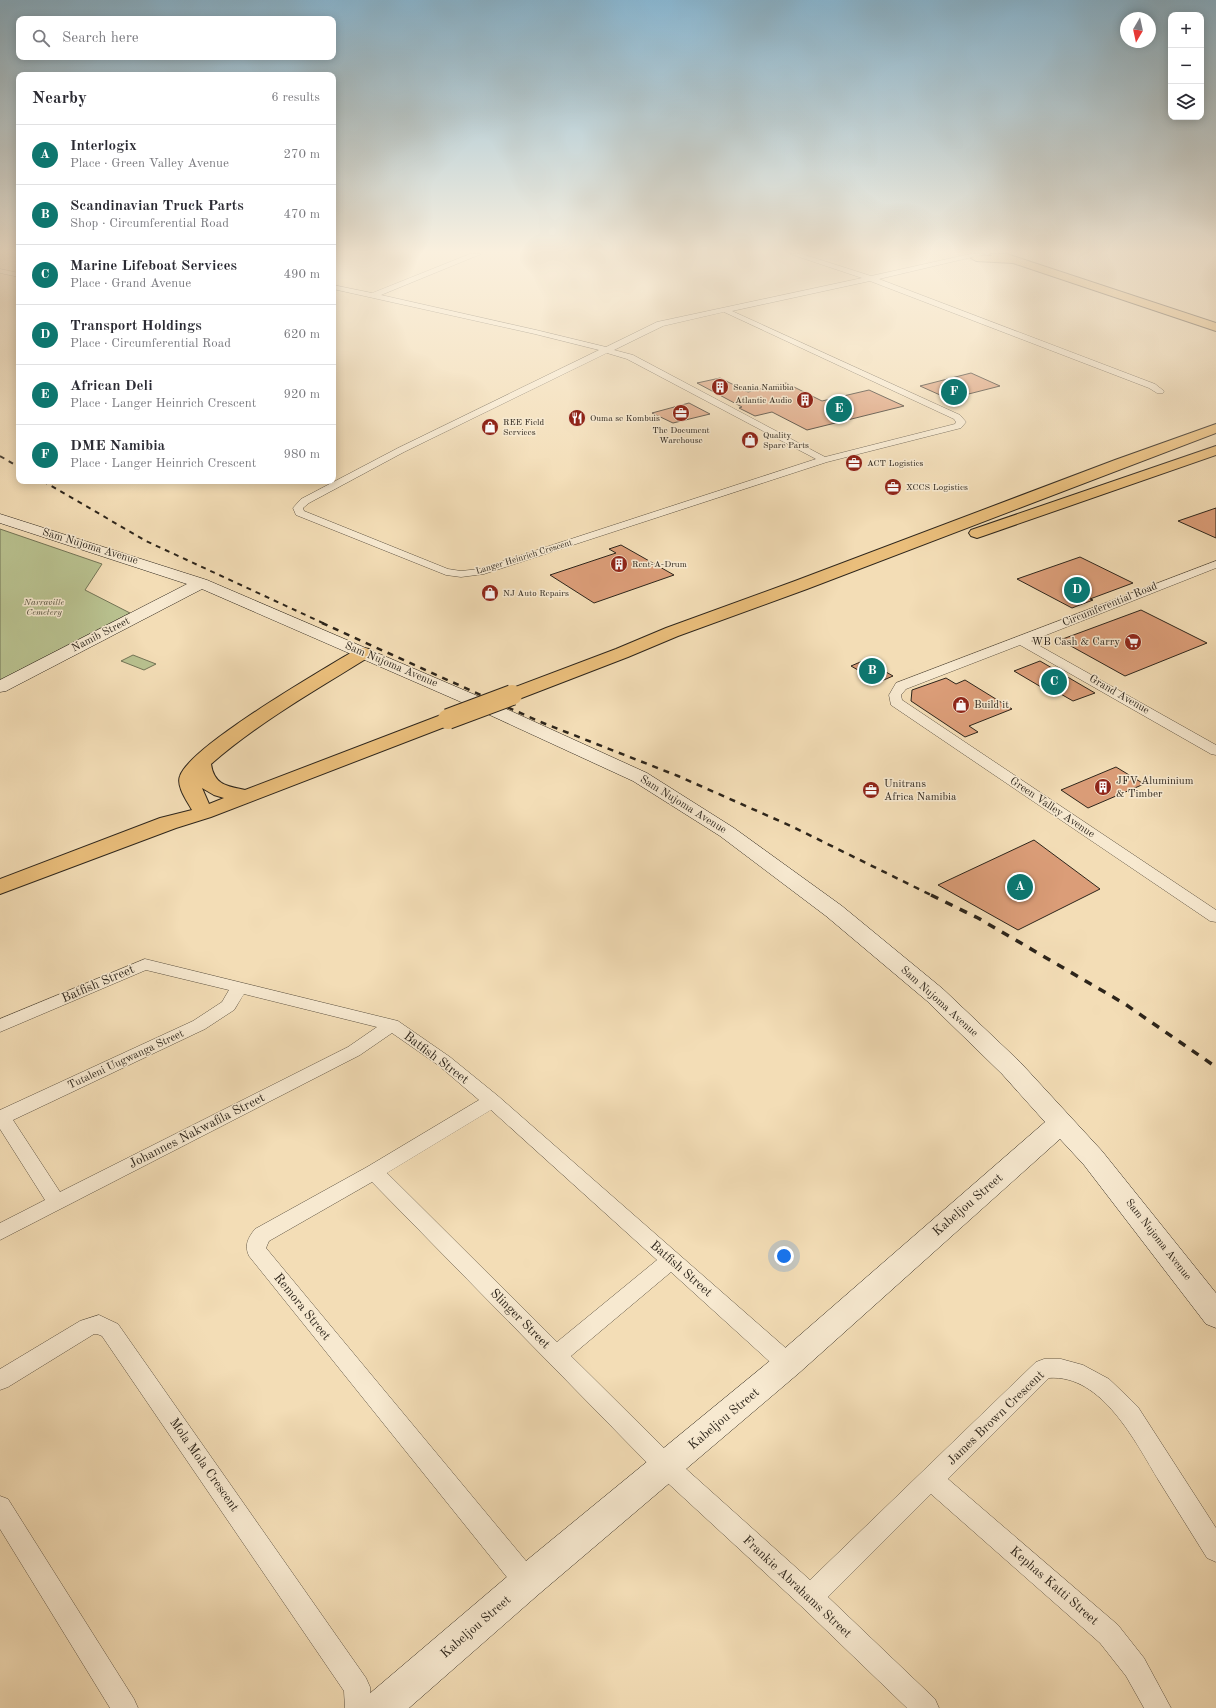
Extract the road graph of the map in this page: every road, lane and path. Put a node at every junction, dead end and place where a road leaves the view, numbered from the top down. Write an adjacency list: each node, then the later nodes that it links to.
1 (536, 334): 5 (street)
2 (640, 334): 5 (street, Langer Heinrich Crescent)
3 (776, 334): 9 (street, Langer Heinrich Crescent)
4 (1016, 334): 6 (street)
5 (607, 350): 9 (street); 9 (street, Langer Heinrich Crescent)
6 (1160, 391)
7 (1216, 428): 15 (main road)
8 (1216, 450): 15 (main road)
9 (824, 460)
10 (0, 518): 12 (street, Sam Nujoma Avenue)
11 (1216, 564): 13 (street, Circumferential Road)
12 (201, 583): 14 (street, Sam Nujoma Avenue); 16 (street, Namib Street)
13 (1022, 641): 17 (street, Circumferential Road); 18 (street, Grand Avenue)
14 (363, 653): 19 (main road); 30 (street, Sam Nujoma Avenue)
15 (622, 653): 20 (main road, bridge)
16 (0, 687)
17 (895, 695): 24 (street, Green Valley Avenue)
18 (1216, 750)
19 (200, 762): 20 (main road); 21 (main road)
20 (245, 796): 21 (main road)
21 (204, 813): 22 (main road); 23 (main road)
22 (0, 887)
23 (0, 892)
24 (1216, 917)
25 (240, 986): 26 (street, Batfish Street); 27 (street, Batfish Street); 29 (street, Tutaleni Uugwanga Street)
26 (392, 1025): 28 (street, Batfish Street); 32 (street, Johannes Nakwafila Street)
27 (0, 1026)
28 (492, 1101): 31 (street, Remora Street); 34 (street, Batfish Street)
29 (1, 1118): 32 (street)
30 (1061, 1123): 35 (street, Sam Nujoma Avenue); 37 (street, Kabeljou Street)
31 (374, 1172): 36 (street, Slinger Street); 43 (street, Remora Street)
32 (57, 1203): 33 (street, Johannes Nakwafila Street)
33 (0, 1232)
34 (671, 1260): 36 (street); 37 (street, Batfish Street)
35 (1216, 1315)
36 (556, 1355): 39 (street, Slinger Street)
37 (788, 1364): 39 (street, Kabeljou Street)
38 (0, 1380): 46 (street, Mola Mola Crescent)
39 (667, 1467): 43 (street, Kabeljou Street); 44 (street, Frankie Abrahams Street)
40 (932, 1480): 42 (street, James Brown Crescent); 44 (street, James Brown Crescent); 49 (street, Kephas Katti Street)
41 (0, 1507): 45 (street)
42 (1216, 1550)
43 (527, 1582): 47 (street, Kabeljou Street)
44 (810, 1597): 48 (street, Frankie Abrahams Street)
45 (125, 1708)
46 (358, 1708)
47 (381, 1708)
48 (926, 1708)
49 (1158, 1708)

